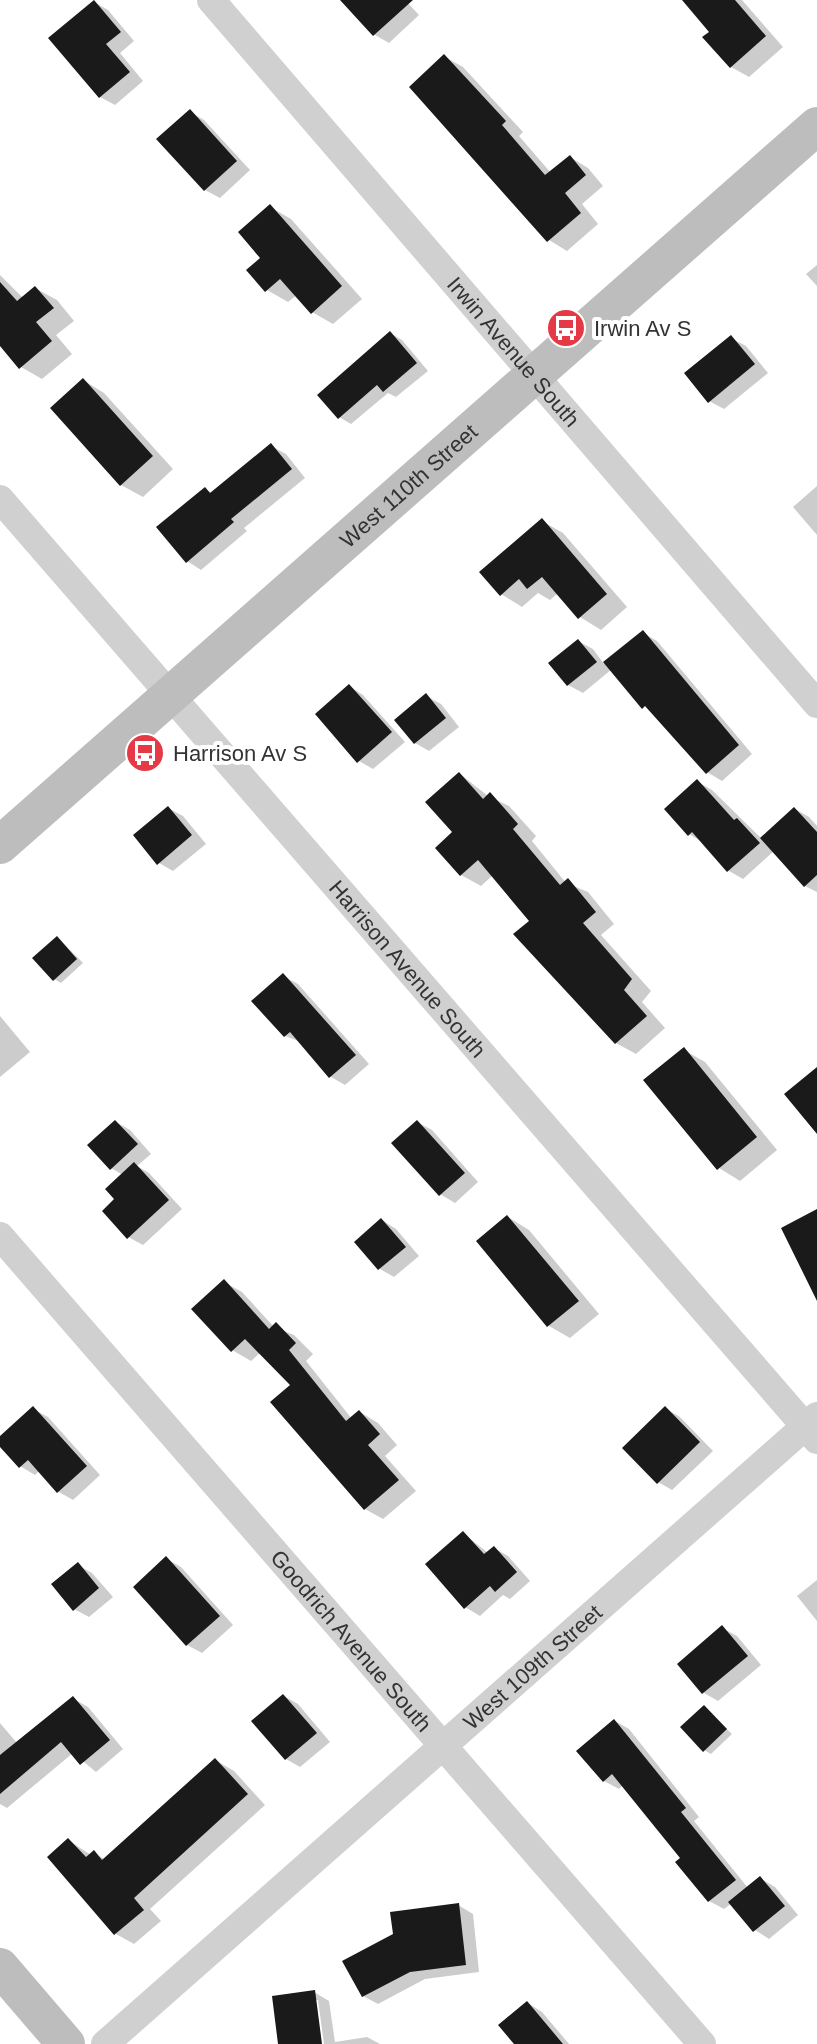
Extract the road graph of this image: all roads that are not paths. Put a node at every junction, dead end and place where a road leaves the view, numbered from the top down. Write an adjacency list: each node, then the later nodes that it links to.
1 (211, 0): 3 (street, Irwin Avenue South)
2 (817, 126): 3 (street, West 110th Street)
3 (532, 376): 5 (street, West 110th Street); 6 (street, Irwin Avenue South)
4 (0, 499): 5 (street, Harrison Avenue South)
5 (170, 696): 7 (street, West 110th Street); 9 (street, Harrison Avenue South)
6 (817, 704)
7 (0, 845)
8 (0, 1236): 10 (street, Goodrich Avenue South)
9 (813, 1427): 10 (street, West 109th Street)
10 (443, 1745): 13 (street, West 109th Street); 14 (street, Goodrich Avenue South)
11 (0, 1967): 12 (street)
12 (66, 2044)
13 (105, 2044)
14 (702, 2044)

